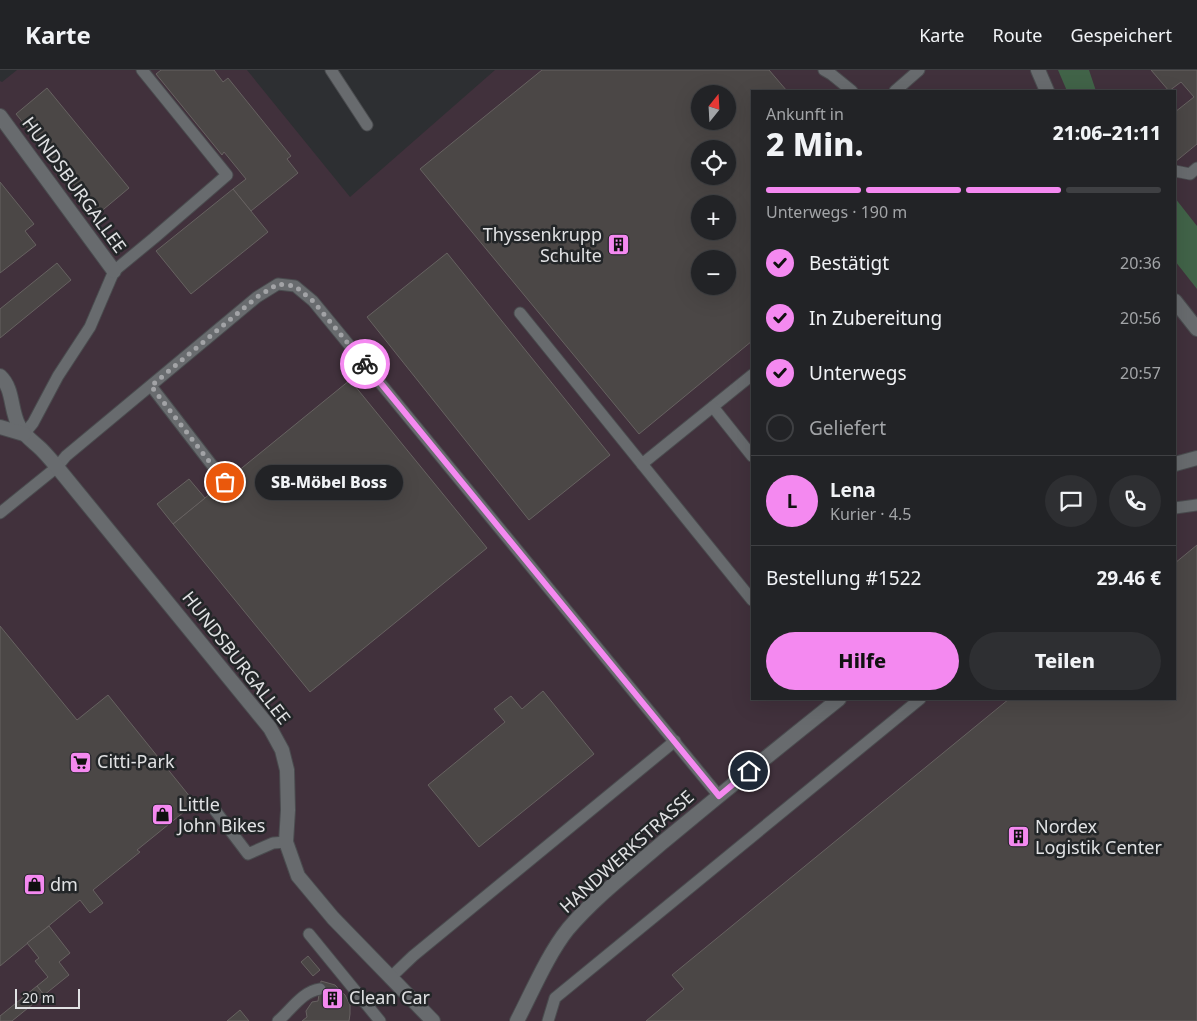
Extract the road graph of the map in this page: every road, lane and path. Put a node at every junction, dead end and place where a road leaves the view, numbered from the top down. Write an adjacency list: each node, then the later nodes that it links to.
1 (142, 70): 13 (lane)
2 (331, 70): 10 (lane)
3 (824, 70): 6 (lane)
4 (919, 70): 7 (lane)
5 (1038, 70): 8 (street)
6 (851, 90)
7 (896, 90)
8 (1047, 90)
9 (0, 116): 13 (street, HUNDSBURGALLEE)
10 (367, 125)
11 (1197, 168): 12 (lane)
12 (1176, 172)
13 (114, 271): 22 (lane, HUNDSBURGALLEE)
14 (1177, 307): 16 (street)
15 (520, 313): 25 (lane)
16 (1197, 329)
17 (0, 376): 22 (street, HUNDSBURGALLEE)
18 (751, 376): 20 (lane)
19 (151, 386): 27 (lane); 28 (lane); 35 (lane)
20 (713, 407): 23 (lane); 25 (lane)
21 (0, 427): 22 (street, HUNDSBURGALLEE)
22 (24, 434): 27 (street, HUNDSBURGALLEE)
23 (751, 455)
24 (1197, 458): 26 (street)
25 (642, 464): 32 (lane)
26 (1176, 464)
27 (57, 467): 31 (lane); 38 (street, HUNDSBURGALLEE)
28 (225, 482)
29 (1197, 505): 30 (lane)
30 (1176, 508)
31 (0, 513)
32 (751, 599)
33 (838, 700): 36 (street, HANDWERKSTRASSE)
34 (919, 700): 46 (lane)
35 (675, 741): 36 (lane); 40 (lane)
36 (719, 796): 45 (street, HANDWERKSTRASSE)
37 (214, 810): 38 (lane)
38 (286, 842): 40 (street, HUNDSBURGALLEE)
39 (308, 934): 42 (lane)
40 (390, 978): 44 (street, HUNDSBURGALLEE)
41 (320, 989): 43 (lane)
42 (376, 1020)
43 (278, 1021)
44 (433, 1021)
45 (517, 1021)
46 (548, 1021)

